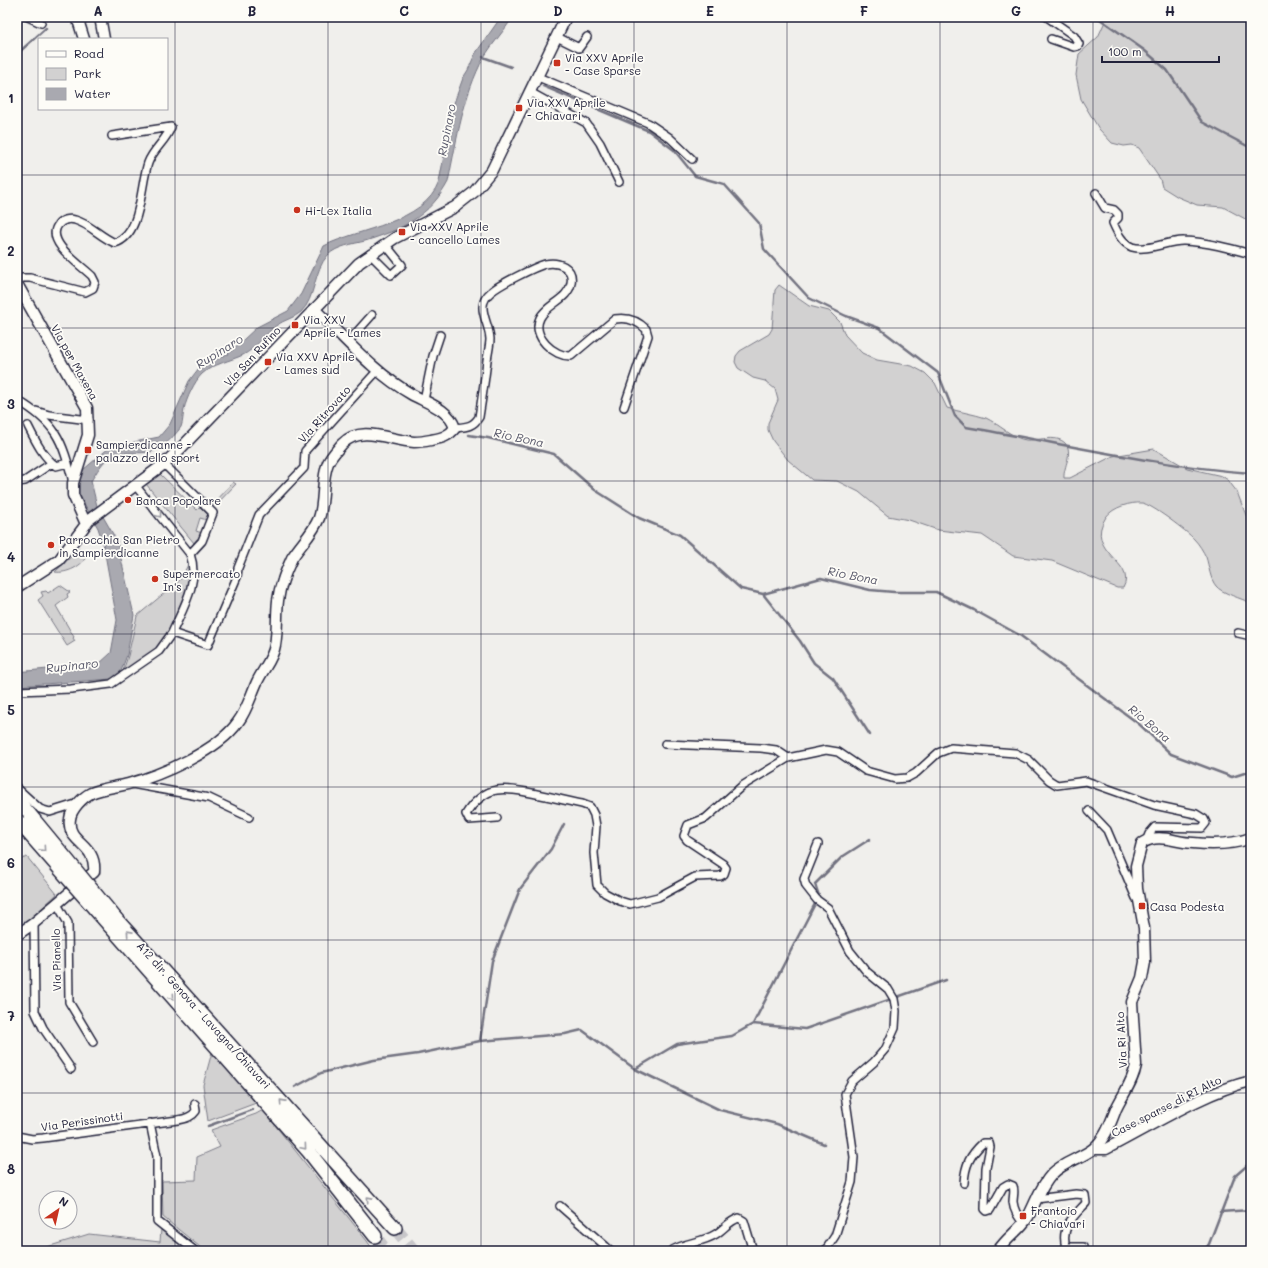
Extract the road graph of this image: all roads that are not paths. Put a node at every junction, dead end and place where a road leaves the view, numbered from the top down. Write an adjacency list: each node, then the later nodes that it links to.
1 (28, 17): 6 (street)
2 (77, 17): 8 (street)
3 (100, 17): 9 (street)
4 (566, 17): 10 (street, Via San Rufino)
5 (1047, 17): 11 (street)
6 (41, 23)
7 (587, 37): 10 (street)
8 (84, 38)
9 (104, 38)
10 (557, 38): 12 (street, Via San Rufino)
11 (1051, 39)
12 (538, 77): 13 (street, Via San Rufino); 15 (street)
13 (530, 92): 16 (street); 18 (street, Via San Rufino)
14 (112, 136): 21 (street)
15 (692, 159)
16 (619, 182)
17 (1096, 193): 20 (street)
18 (385, 244): 19 (street, Via San Rufino); 19 (street)
19 (370, 254): 22 (street, Via San Rufino)
20 (1251, 254)
21 (17, 283): 31 (street, Via per Maxena)
22 (314, 309): 25 (street); 36 (street, Via San Rufino)
23 (372, 315): 25 (street)
24 (440, 334): 28 (street)
25 (348, 342): 26 (street)
26 (378, 370): 28 (street); 43 (street, Via Ritrovato)
27 (17, 400): 30 (street)
28 (424, 400): 33 (street)
29 (624, 407): 33 (street)
30 (32, 409): 31 (street); 35 (street)
31 (89, 420): 38 (street, Via per Maxena)
32 (28, 426): 34 (street)
33 (455, 428): 49 (street)
34 (52, 463): 35 (street); 37 (street)
35 (68, 463): 38 (street)
36 (164, 464): 39 (street, Via San Rufino); 41 (street)
37 (17, 482)
38 (73, 483): 40 (street, Via per Maxena)
39 (135, 485): 40 (street, Via San Rufino); 41 (street, one-way to 41)
40 (88, 521): 42 (street, Via San Rufino)
41 (190, 554): 43 (street)
42 (17, 587)
43 (172, 633): 46 (street)
44 (1238, 633): 45 (street)
45 (1251, 636)
46 (17, 690)
47 (665, 744): 48 (street)
48 (788, 758): 55 (street); 58 (street)
49 (130, 783): 52 (street); 54 (street)
50 (17, 788): 52 (street)
51 (17, 799): 62 (highway, A12 dir. Genova - Lavagna/Chiavari, bridge)
52 (79, 803): 60 (street)
53 (1089, 811): 61 (street)
54 (249, 816)
55 (497, 818)
56 (17, 820): 62 (highway, one-way to 62, bridge)
57 (1251, 838): 58 (street)
58 (1148, 839): 61 (street, Via Ri Alto)
59 (818, 844): 83 (street)
60 (57, 904): 63 (street, Via Pianello); 65 (street, Via Pianello)
61 (1140, 905): 71 (street, Via Ri Alto)
62 (113, 922): 76 (highway, A12 dir. Genova - Lavagna/Chiavari, one-way to 62); 77 (highway, one-way to 77)
63 (34, 923): 64 (street, Via Pianello); 66 (street, Via Pianello)
64 (17, 935)
65 (93, 1042)
66 (71, 1069)
67 (1251, 1081): 71 (street, Case sparse di RI Alto)
68 (195, 1104): 69 (street, Via Perissinotti)
69 (150, 1123): 70 (street, Via Perissinotti); 79 (street)
70 (17, 1136)
71 (1093, 1149): 73 (street, Via Ri Alto)
72 (964, 1183): 75 (street)
73 (1036, 1199): 75 (street, Via Ri Alto); 78 (street)
74 (560, 1206): 80 (street)
75 (1023, 1223): 84 (street, Via Ri Alto)
76 (395, 1228)
77 (375, 1236)
78 (1083, 1247)
79 (195, 1251)
80 (611, 1251)
81 (671, 1251): 82 (street)
82 (753, 1251)
83 (825, 1251)
84 (998, 1251)

